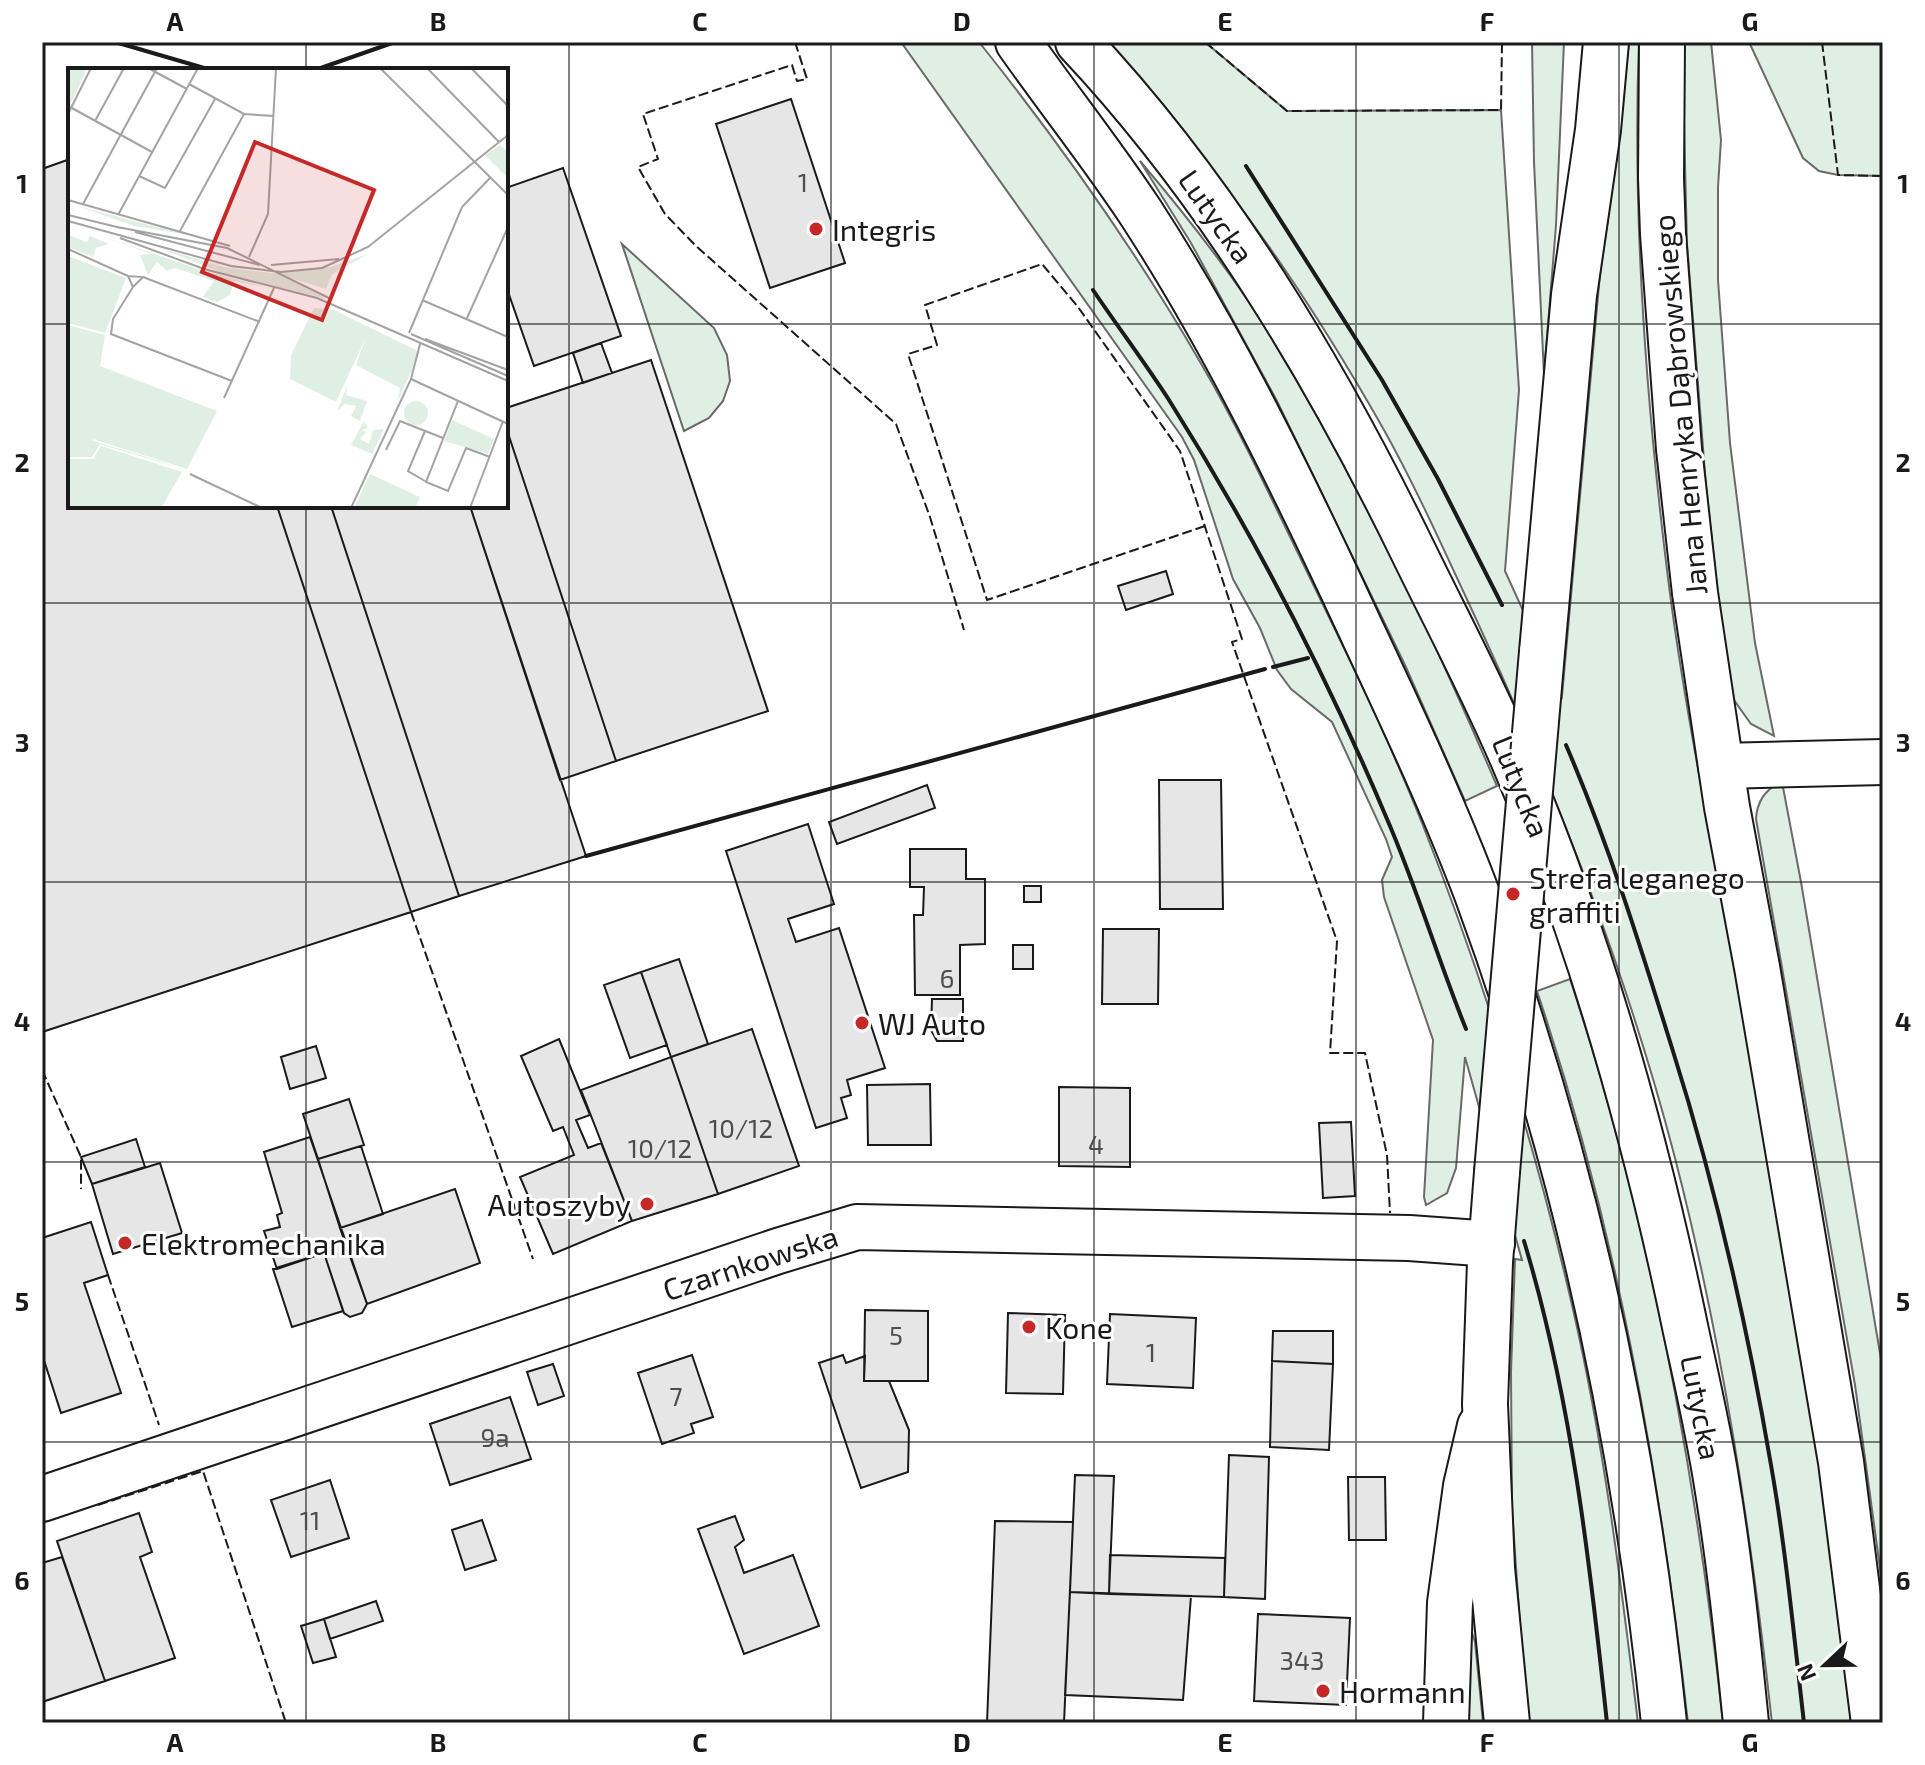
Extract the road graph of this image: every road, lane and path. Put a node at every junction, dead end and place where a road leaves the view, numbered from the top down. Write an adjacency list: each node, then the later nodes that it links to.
1 (1018, 42): 12 (main road, Lutycka)
2 (1078, 42): 13 (main road, Lutycka)
3 (1606, 42): 7 (main road, bridge)
4 (1662, 42): 6 (main road, Jana Henryka Dąbrowskiego)
5 (1883, 762): 6 (main road)
6 (1721, 766): 14 (main road, Jana Henryka Dąbrowskiego)
7 (1492, 1244): 8 (main road); 9 (main road, Czarnkowska)
8 (1485, 1404): 10 (main road); 11 (main road)
9 (42, 1499)
10 (1446, 1723)
11 (1507, 1723)
12 (1664, 1723)
13 (1746, 1723)
14 (1874, 1723)

